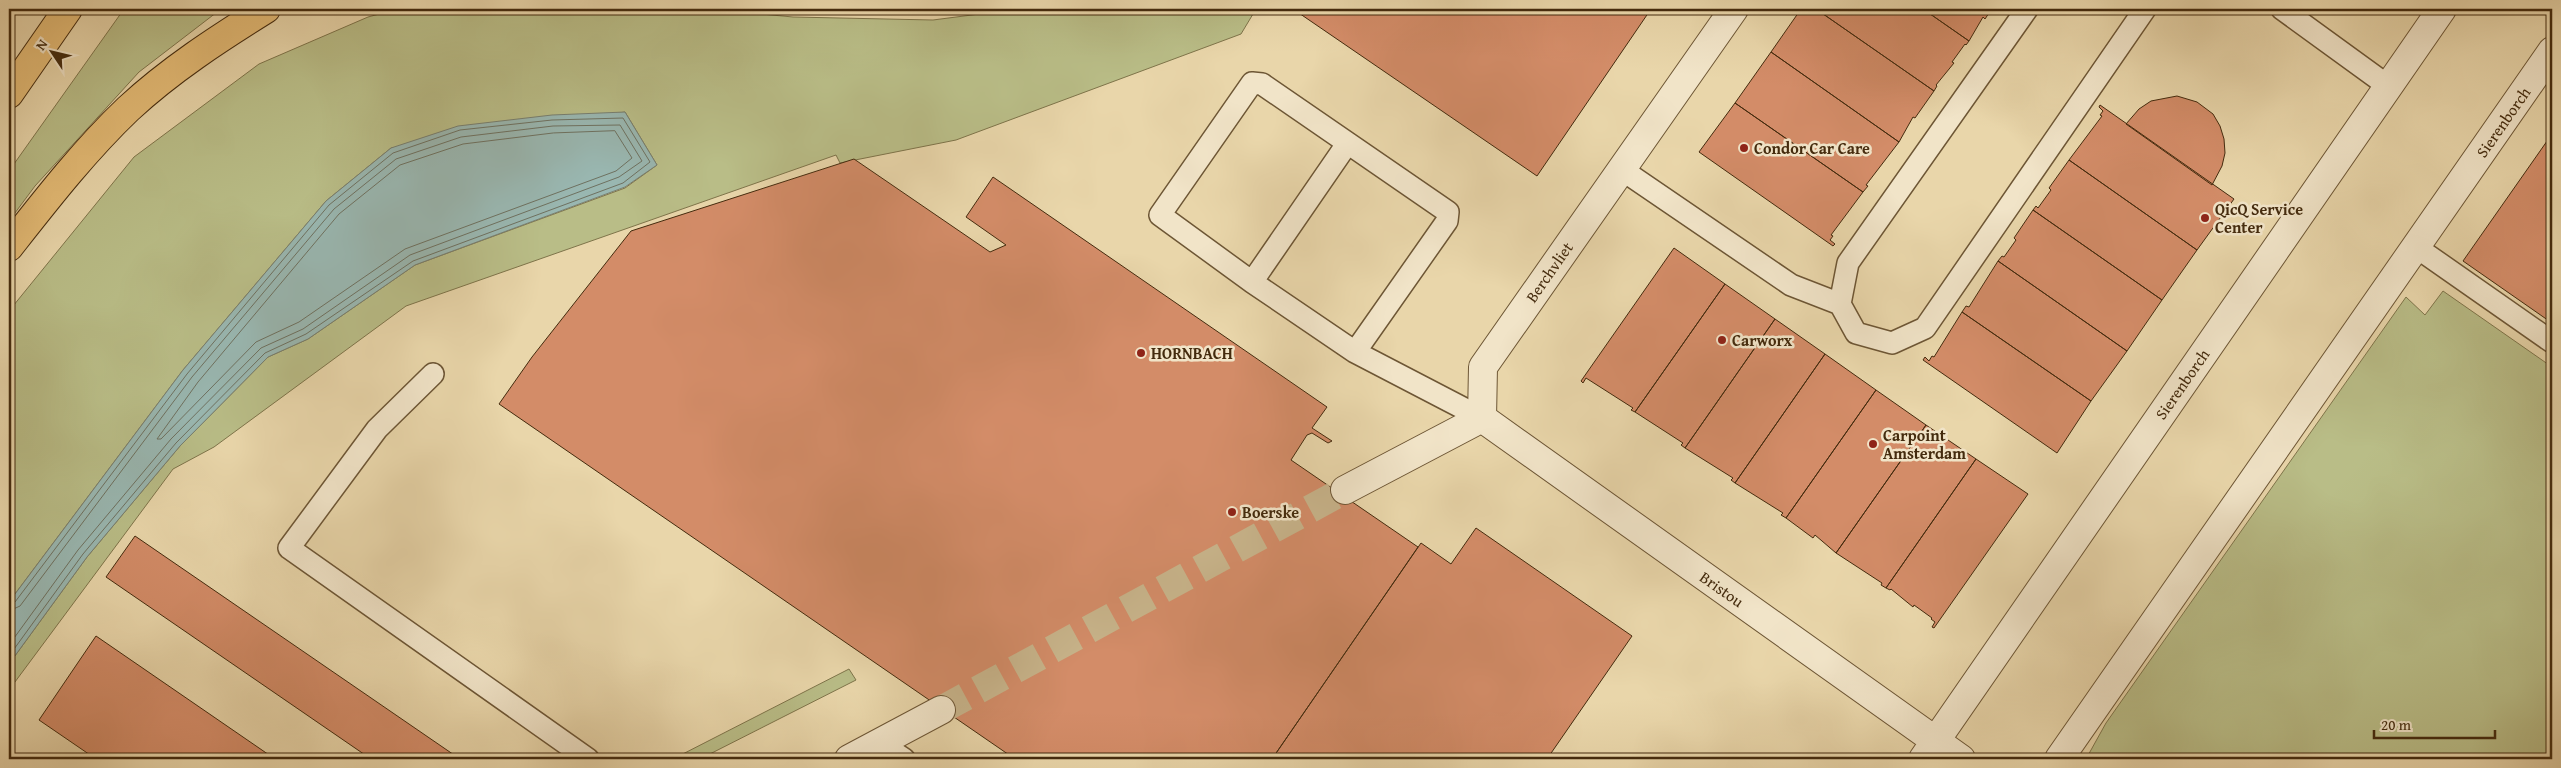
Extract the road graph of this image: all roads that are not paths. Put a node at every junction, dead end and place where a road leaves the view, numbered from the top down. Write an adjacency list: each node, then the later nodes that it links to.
1 (68, 9): 10 (highway)
2 (266, 9): 13 (highway)
3 (1734, 9): 12 (street, Berchvliet)
4 (2027, 9): 16 (lane)
5 (2145, 9): 16 (lane)
6 (2282, 9): 9 (lane)
7 (2442, 9): 9 (street, Sierenborch)
8 (2552, 51): 14 (street, Sierenborch)
9 (2388, 86): 24 (street, Sierenborch)
10 (9, 94)
11 (1347, 144): 15 (lane); 15 (lane); 18 (lane)
12 (1621, 169): 16 (lane); 20 (street, Berchvliet)
13 (9, 247)
14 (2416, 247): 17 (lane); 29 (street, Sierenborch)
15 (1252, 282): 18 (lane)
16 (1840, 304)
17 (2552, 342)
18 (1355, 352): 20 (lane)
19 (433, 374): 25 (lane)
20 (1482, 418): 21 (street); 24 (street, Bristou)
21 (1345, 490)
22 (941, 710): 23 (street)
23 (880, 743): 26 (street); 27 (lane)
24 (1929, 750): 28 (street, Bristou)
25 (588, 759)
26 (849, 759)
27 (904, 759)
28 (1961, 759)
29 (2059, 759)

